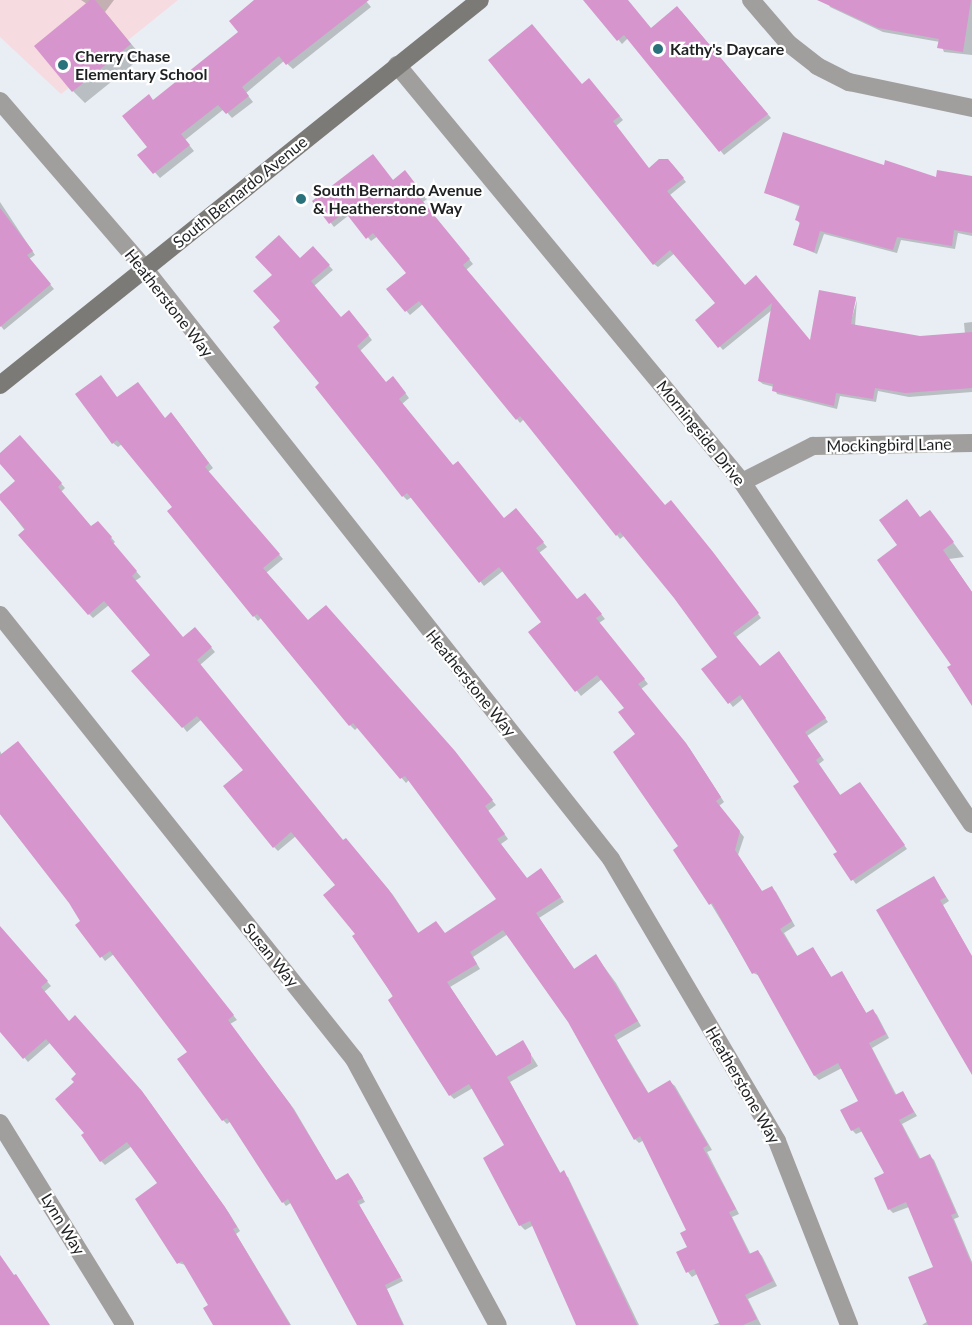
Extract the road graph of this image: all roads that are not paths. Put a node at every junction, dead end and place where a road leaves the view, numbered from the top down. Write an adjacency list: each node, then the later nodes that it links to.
1 (480, 0): 3 (street, South Bernardo Avenue)
2 (751, 0): 5 (street)
3 (397, 65): 6 (street, South Bernardo Avenue); 9 (street, Morningside Drive)
4 (0, 101): 6 (street, Heatherstone Way)
5 (972, 108)
6 (144, 268): 7 (street, South Bernardo Avenue); 15 (street, Heatherstone Way)
7 (0, 385)
8 (972, 443): 9 (street, Mockingbird Lane)
9 (742, 482): 11 (street, Morningside Drive)
10 (0, 615): 14 (street, Susan Way)
11 (972, 824)
12 (0, 1124): 13 (street, Lynn Way)
13 (124, 1325)
14 (498, 1325)
15 (849, 1325)

